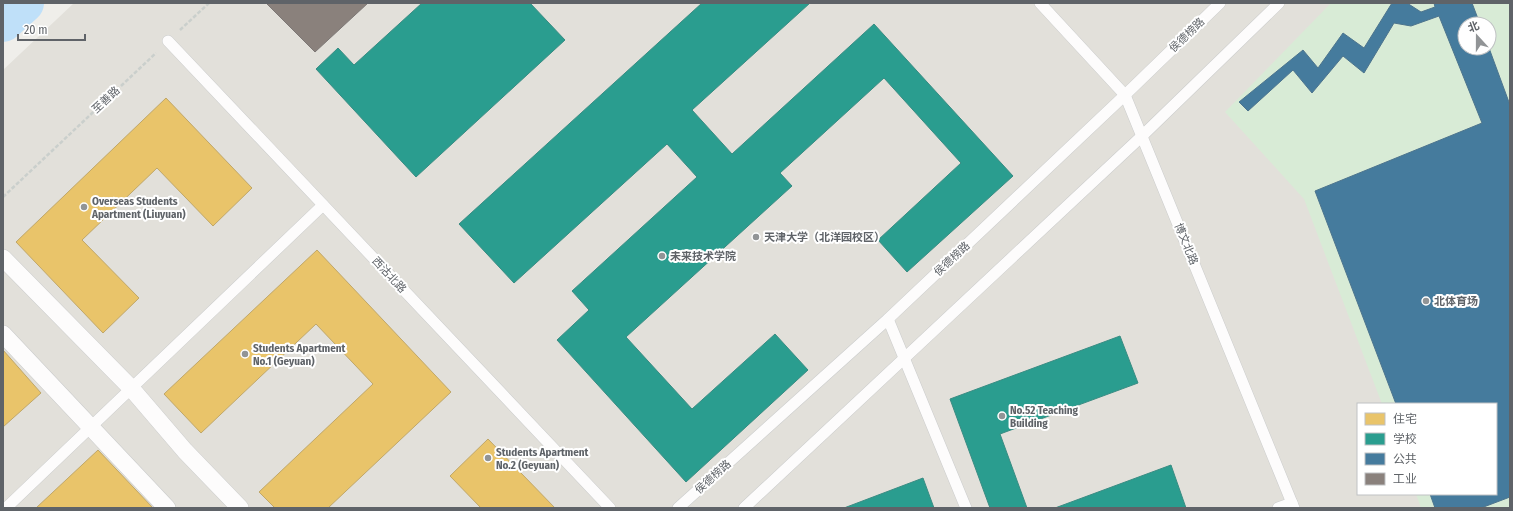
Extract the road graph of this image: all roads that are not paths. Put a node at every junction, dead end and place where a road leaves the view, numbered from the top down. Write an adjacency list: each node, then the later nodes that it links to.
1 (1040, 3): 5 (lane, 博文北路)
2 (1220, 3): 5 (lane, 侯德榜路)
3 (1279, 3): 6 (lane)
4 (168, 41): 7 (lane, 西沽北路)
5 (1125, 95): 6 (lane, 博文北路); 9 (lane, 侯德榜路)
6 (1142, 136): 11 (lane); 14 (lane, 博文北路)
7 (323, 205): 12 (lane); 18 (lane, 西沽北路)
8 (3, 258): 12 (street)
9 (888, 319): 11 (lane); 19 (lane, 侯德榜路)
10 (3, 334): 13 (street)
11 (904, 358): 20 (lane); 21 (lane)
12 (131, 388): 13 (lane); 17 (street)
13 (90, 427): 15 (lane); 16 (street)
14 (1293, 505): 22 (lane)
15 (6, 508)
16 (167, 508)
17 (240, 508)
18 (610, 508)
19 (678, 508)
20 (744, 508)
21 (966, 508)
22 (1278, 508)

